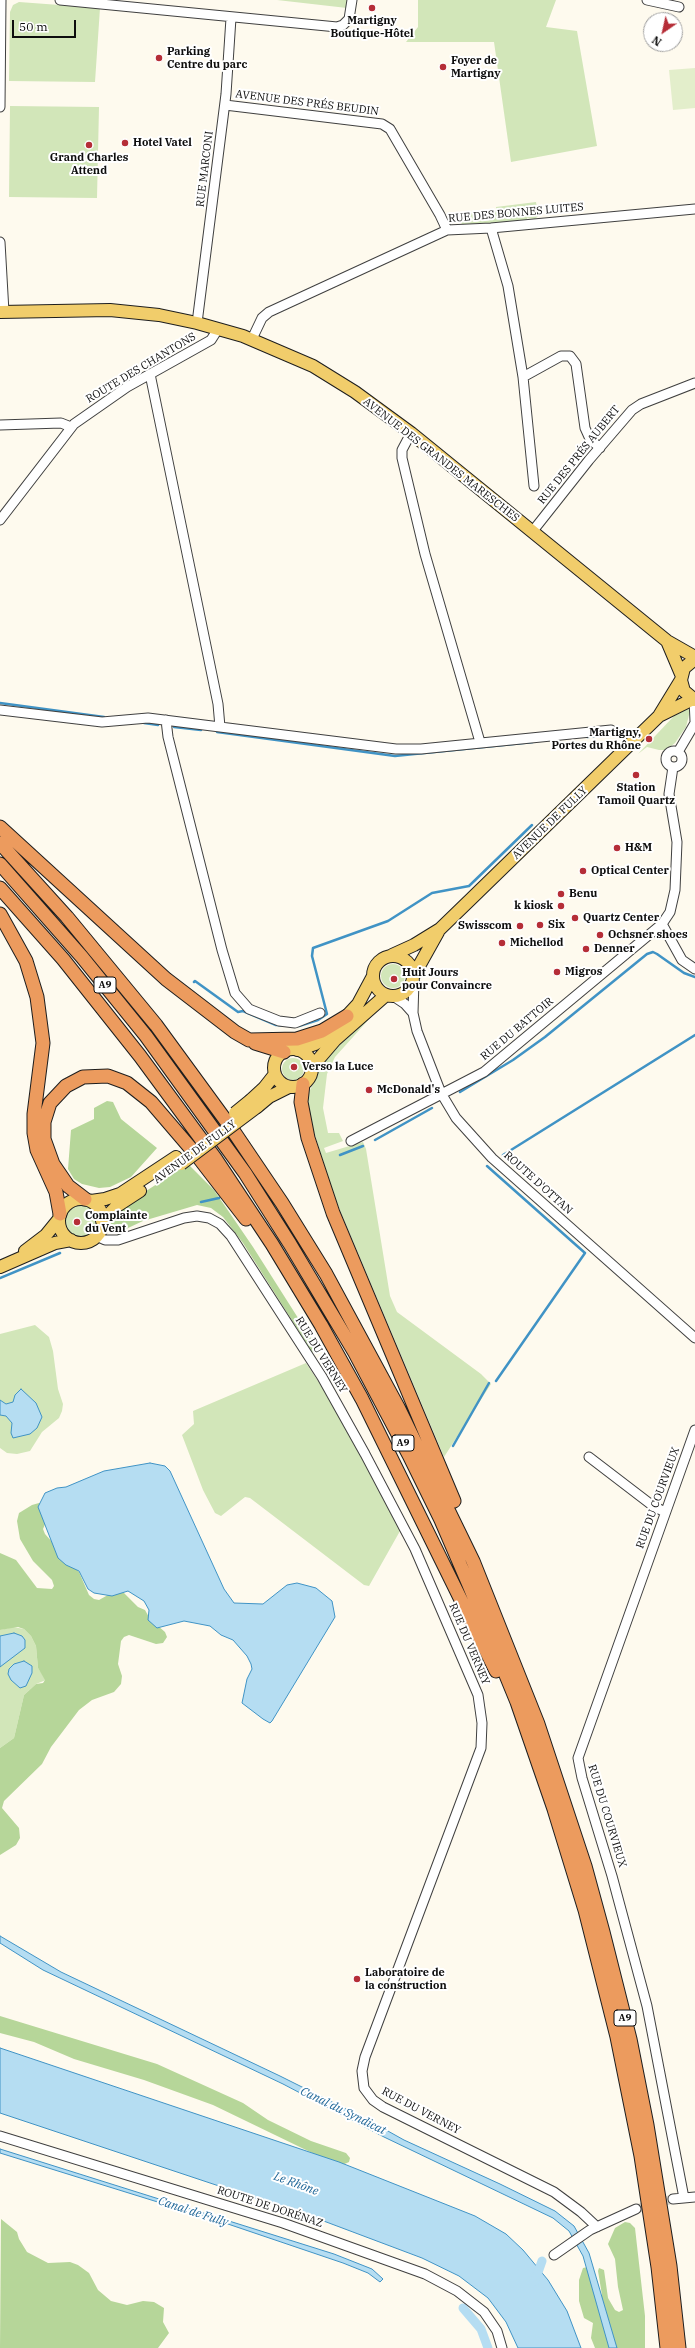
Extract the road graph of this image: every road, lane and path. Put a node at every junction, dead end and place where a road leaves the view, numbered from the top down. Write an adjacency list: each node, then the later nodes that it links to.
1 (1, 0): 8 (street)
2 (60, 0): 6 (street)
3 (352, 0): 6 (street)
4 (647, 0): 5 (street)
5 (679, 7)
6 (231, 18): 7 (street, RUE MARCONI)
7 (224, 105): 11 (street, AVENUE DES PRÉS BEUDIN); 14 (street, RUE MARCONI)
8 (0, 107)
9 (695, 208): 10 (street, RUE DES BONNES LUITES)
10 (492, 228): 11 (street, RUE DES BONNES LUITES); 18 (street)
11 (447, 230): 16 (street, RUE DES BONNES LUITES)
12 (0, 242): 13 (street)
13 (2, 312): 14 (main road, AVENUE DES GRANDES MARESCHES)
14 (197, 323): 15 (main road, AVENUE DES GRANDES MARESCHES)
15 (218, 329): 16 (main road, AVENUE DES GRANDES MARESCHES); 17 (street, ROUTE DES CHANTONS)
16 (252, 339): 22 (main road, AVENUE DES GRANDES MARESCHES)
17 (150, 374): 21 (street, ROUTE DES CHANTONS); 35 (street)
18 (523, 377): 23 (street); 24 (street)
19 (695, 383): 23 (street, RUE DES PRÉS AUBERT)
20 (0, 425): 21 (street)
21 (71, 427): 25 (street, ROUTE DES CHANTONS)
22 (411, 433): 26 (main road, AVENUE DES GRANDES MARESCHES); 37 (street)
23 (600, 448): 26 (street, RUE DES PRÉS AUBERT)
24 (534, 486)
25 (0, 520)
26 (532, 532): 27 (main road, AVENUE DES GRANDES MARESCHES)
27 (667, 641): 28 (main road, AVENUE DES GRANDES MARESCHES); 29 (main road, AVENUE DES GRANDES MARESCHES)
28 (695, 658): 29 (main road, AVENUE DE FULLY)
29 (681, 677): 30 (main road, AVENUE DES GRANDES MARESCHES); 32 (main road, AVENUE DE FULLY)
30 (694, 699): 32 (main road, AVENUE DE FULLY); 34 (street)
31 (0, 710): 33 (street)
32 (659, 716): 44 (main road, AVENUE DE FULLY)
33 (166, 720): 35 (street); 50 (street)
34 (695, 722): 43 (street)
35 (220, 727): 37 (street)
36 (611, 730): 37 (street)
37 (480, 742)
38 (0, 827): 53 (highway)
39 (0, 843): 75 (highway, A9)
40 (0, 864): 76 (highway, A9)
41 (0, 888): 70 (highway)
42 (0, 914): 64 (highway)
43 (662, 924): 46 (street); 59 (street, RUE DU BATTOIR)
44 (440, 929): 45 (main road, AVENUE DE FULLY); 48 (main road, AVENUE DE FULLY)
45 (392, 955): 47 (main road); 48 (main road)
46 (695, 969)
47 (373, 976): 49 (main road); 52 (main road)
48 (414, 977): 49 (main road); 51 (street, ROUTE D'OTTAN)
49 (389, 996): 51 (street, ROUTE D'OTTAN); 55 (main road)
50 (320, 1013)
51 (412, 1013): 59 (street, ROUTE D'OTTAN)
52 (347, 1016): 53 (highway); 54 (main road)
53 (249, 1040): 54 (highway)
54 (291, 1051): 55 (main road); 56 (main road)
55 (311, 1068): 57 (main road)
56 (275, 1074): 58 (main road); 60 (main road, AVENUE DE FULLY)
57 (303, 1084): 58 (main road); 75 (highway)
58 (289, 1087): 60 (main road, AVENUE DE FULLY)
59 (441, 1093): 61 (street, RUE DU BATTOIR); 71 (street, ROUTE D'OTTAN)
60 (254, 1103): 62 (main road, AVENUE DE FULLY, bridge)
61 (351, 1141)
62 (179, 1160): 63 (main road, AVENUE DE FULLY); 65 (main road, AVENUE DE FULLY)
63 (88, 1200): 64 (main road); 65 (main road); 70 (highway)
64 (60, 1216): 67 (main road); 68 (main road)
65 (102, 1221): 66 (main road)
66 (96, 1236): 67 (main road); 82 (street, RUE DU VERNEY)
67 (71, 1240): 68 (main road)
68 (15, 1260): 69 (main road)
69 (0, 1267)
70 (321, 1325): 76 (highway)
71 (695, 1338)
72 (695, 1430): 74 (street, RUE DU COURVIEUX)
73 (589, 1457): 74 (street)
74 (665, 1512): 79 (street, RUE DU COURVIEUX)
75 (520, 1676): 86 (highway, A9)
76 (540, 1766): 85 (highway, A9)
77 (0, 2136): 84 (street, ROUTE DE DORÉNAZ)
78 (695, 2197): 79 (street)
79 (684, 2198): 80 (street)
80 (673, 2200)
81 (636, 2209): 82 (street)
82 (597, 2227): 83 (street)
83 (554, 2255)
84 (502, 2348)
85 (667, 2348)
86 (679, 2348)

